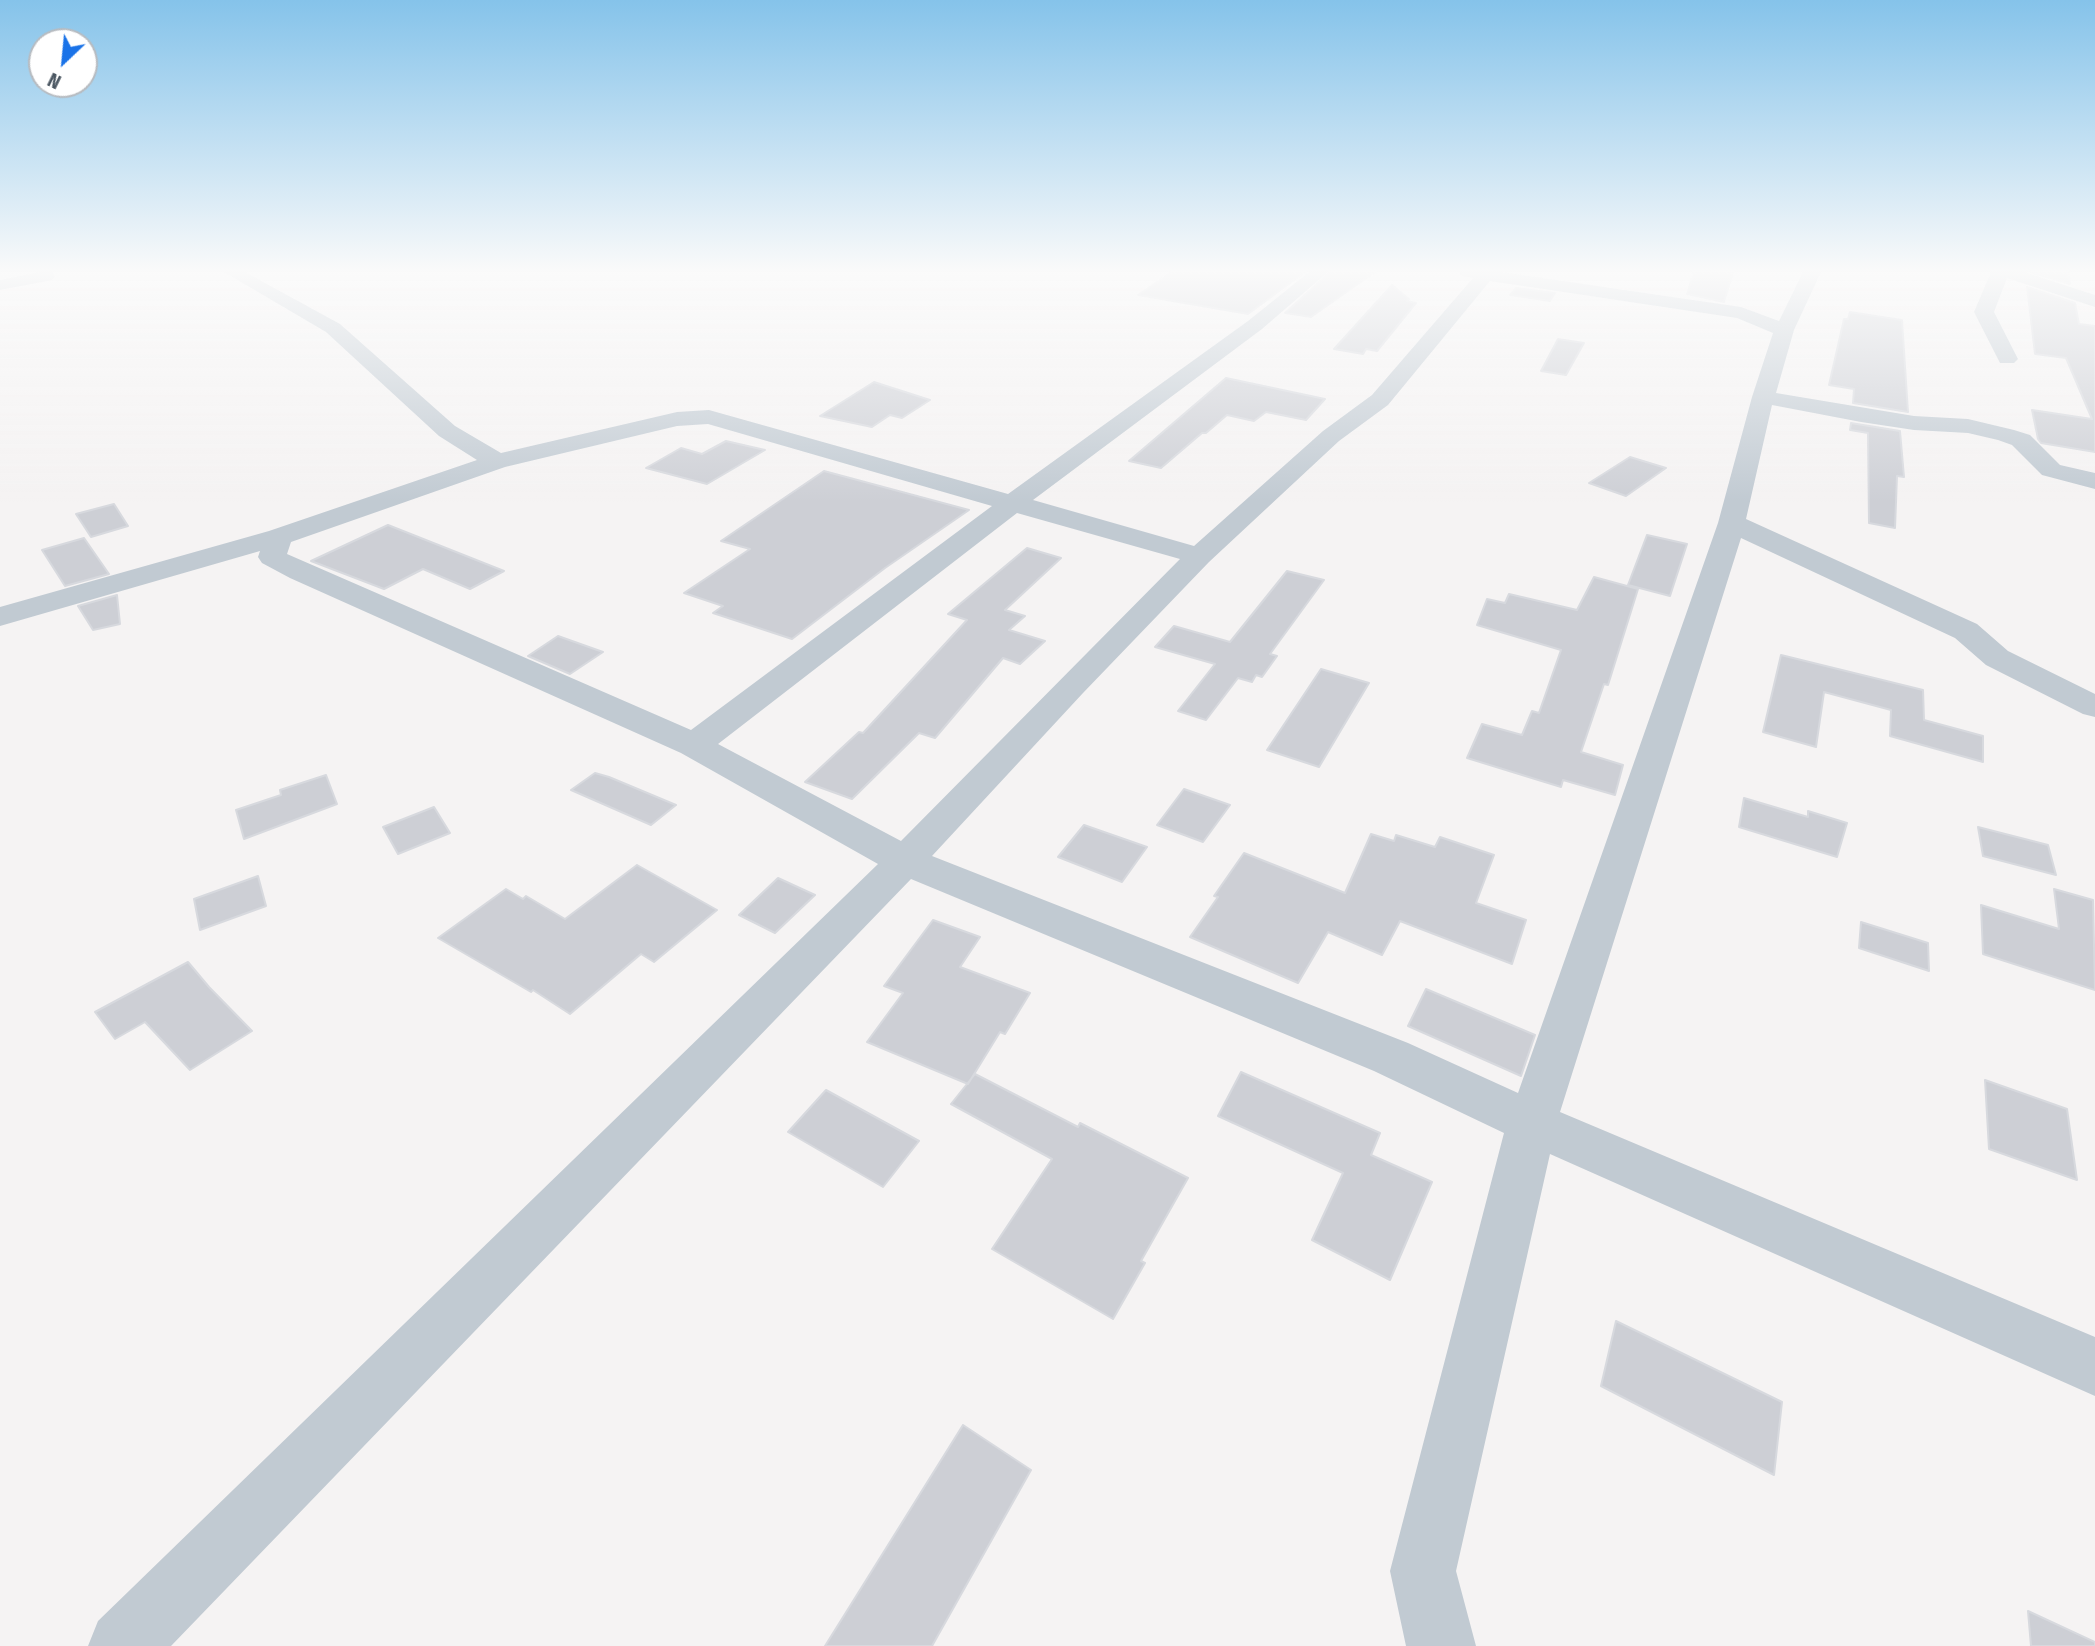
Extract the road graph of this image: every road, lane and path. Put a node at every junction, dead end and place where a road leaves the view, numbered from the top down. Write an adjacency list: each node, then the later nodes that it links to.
1 (356, 349): 8 (street)
2 (1223, 349): 10 (street)
3 (1425, 349): 13 (street)
4 (1778, 349): 7 (street)
5 (2002, 349): 6 (street)
6 (2007, 359)
7 (1763, 397): 9 (street); 11 (street)
8 (497, 461): 10 (street); 12 (street)
9 (2095, 481)
10 (1011, 504): 13 (street); 16 (street)
11 (1732, 523): 15 (street); 18 (street)
12 (279, 537): 14 (street); 16 (street)
13 (1199, 556): 17 (street)
14 (0, 617)
15 (2095, 707)
16 (694, 745): 17 (street)
17 (905, 861): 18 (street); 20 (street)
18 (1532, 1123): 19 (street); 21 (street)
19 (2095, 1367)
20 (123, 1646)
21 (1441, 1646)

